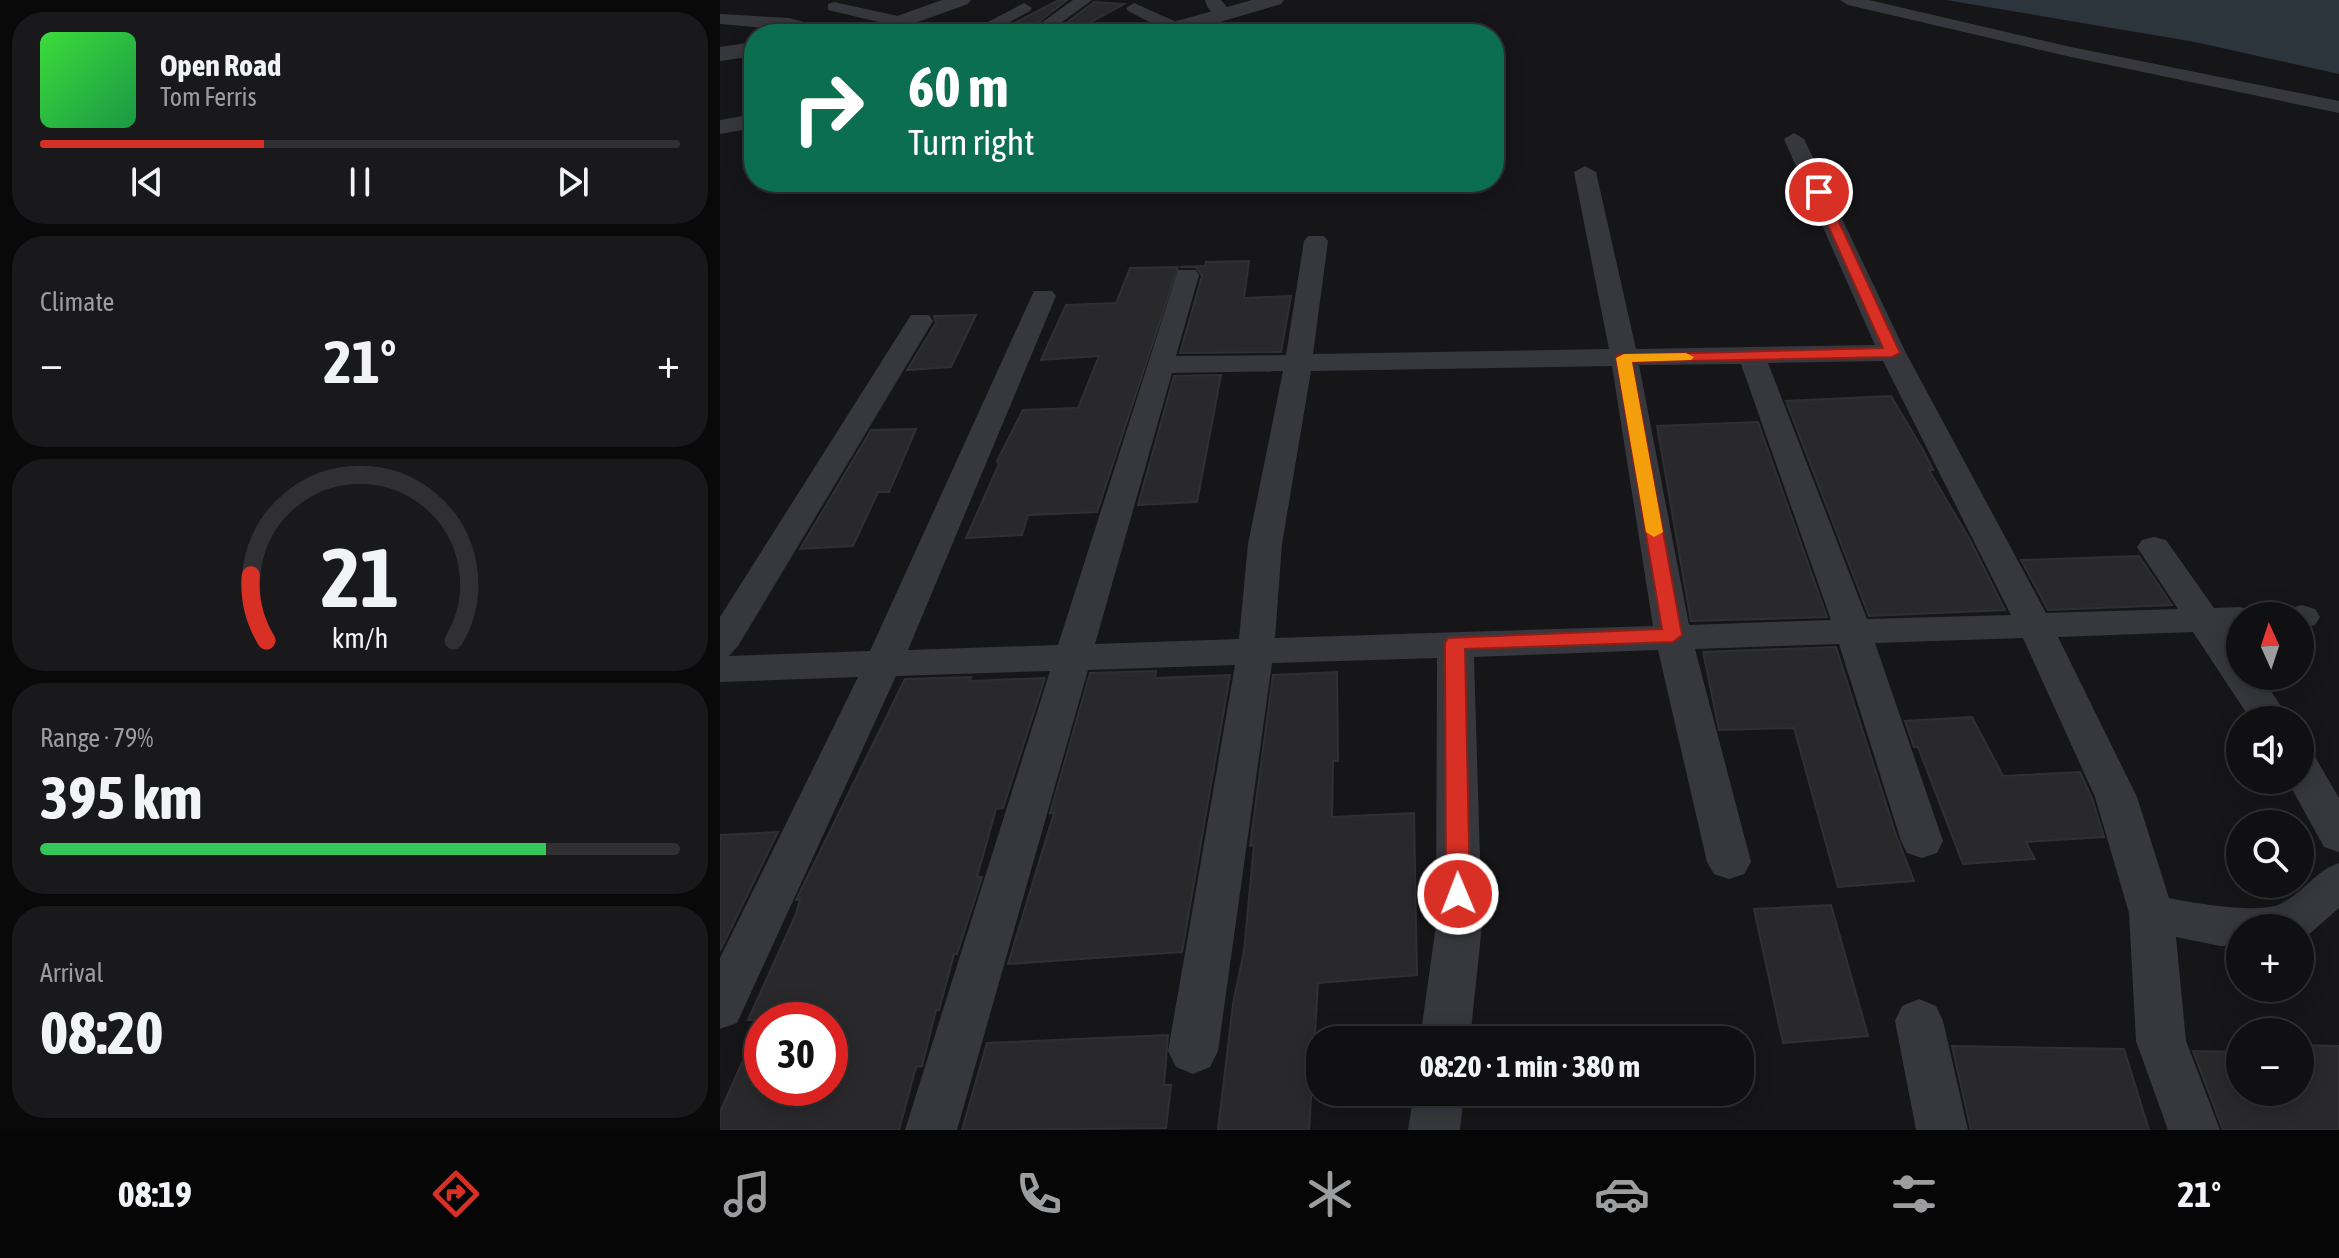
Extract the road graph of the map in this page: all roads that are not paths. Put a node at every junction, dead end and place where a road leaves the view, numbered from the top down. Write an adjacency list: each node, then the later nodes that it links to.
1 (961, 0): 12 (street)
2 (1084, 0): 14 (street)
3 (1274, 0): 7 (street)
4 (1848, 0): 19 (street)
5 (744, 6): 10 (street)
6 (834, 7): 12 (street)
7 (1219, 7): 16 (street)
8 (1024, 8): 13 (street)
9 (1134, 8): 15 (street)
10 (720, 18): 11 (street)
11 (792, 24)
12 (894, 24)
13 (993, 24)
14 (1050, 24)
15 (1156, 24)
16 (1181, 24)
17 (744, 50): 18 (street)
18 (720, 54)
19 (2339, 107)
20 (744, 123): 21 (street)
21 (720, 127)
22 (1794, 139): 28 (street)
23 (1585, 172): 30 (street)
24 (1316, 241): 31 (street)
25 (1187, 275): 32 (street)
26 (1043, 296): 44 (street)
27 (920, 321): 40 (street)
28 (1892, 353): 29 (street); 36 (street)
29 (1752, 356): 30 (street); 37 (street)
30 (1624, 358): 31 (street); 38 (street)
31 (1298, 363): 32 (street); 41 (street)
32 (1162, 365): 43 (street)
33 (2154, 547): 35 (street)
34 (2226, 619): 35 (street)
35 (2204, 620): 36 (street); 42 (street)
36 (2035, 626): 37 (street); 51 (street)
37 (1853, 631): 38 (street); 48 (street)
38 (1673, 635): 39 (street); 49 (street)
39 (1455, 643): 41 (street); 54 (street)
40 (720, 646)
41 (1256, 649): 43 (street); 55 (street)
42 (2226, 653)
43 (1073, 655): 44 (street); 57 (street)
44 (884, 662): 45 (street); 52 (street)
45 (720, 669)
46 (2314, 791): 47 (street)
47 (2339, 835)
48 (1922, 841)
49 (1729, 862)
50 (2339, 881): 51 (street)
51 (2151, 913): 60 (street)
52 (720, 1008)
53 (1919, 1021): 59 (street)
54 (1447, 1026)
55 (1193, 1051)
56 (1437, 1106): 58 (street)
57 (931, 1130)
58 (1434, 1130)
59 (1942, 1130)
60 (2194, 1130)

